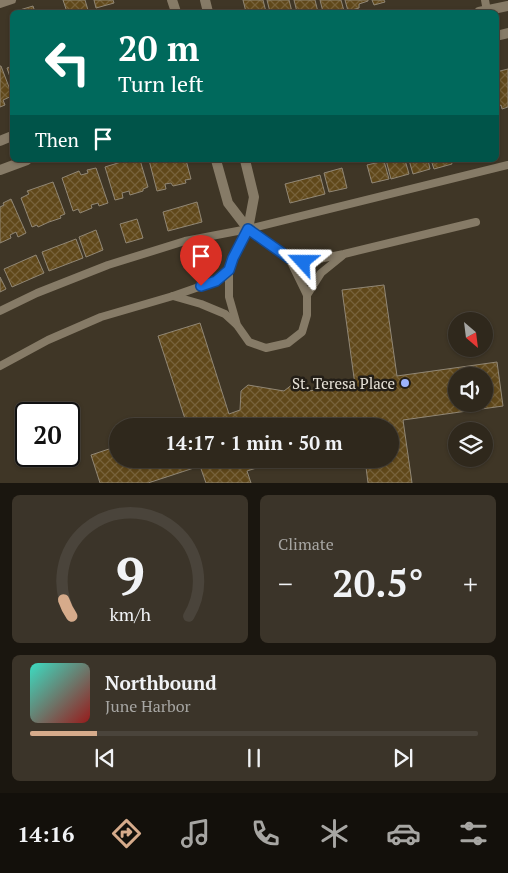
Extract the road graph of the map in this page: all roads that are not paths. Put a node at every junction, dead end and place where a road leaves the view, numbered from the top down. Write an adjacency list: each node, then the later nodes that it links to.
1 (12, 0): 2 (lane)
2 (0, 4)
3 (508, 6): 4 (street)
4 (484, 8)
5 (22, 162): 9 (street)
6 (217, 162): 11 (street)
7 (245, 162): 11 (street)
8 (508, 165): 11 (lane)
9 (0, 170)
10 (476, 222): 12 (lane)
11 (248, 229): 13 (lane); 14 (lane); 17 (lane)
12 (344, 254): 13 (lane); 15 (lane)
13 (289, 258): 15 (lane)
14 (229, 270): 16 (lane); 18 (lane)
15 (307, 295): 18 (lane)
16 (173, 296): 18 (lane); 19 (lane)
17 (0, 311)
18 (237, 325)
19 (0, 366)

